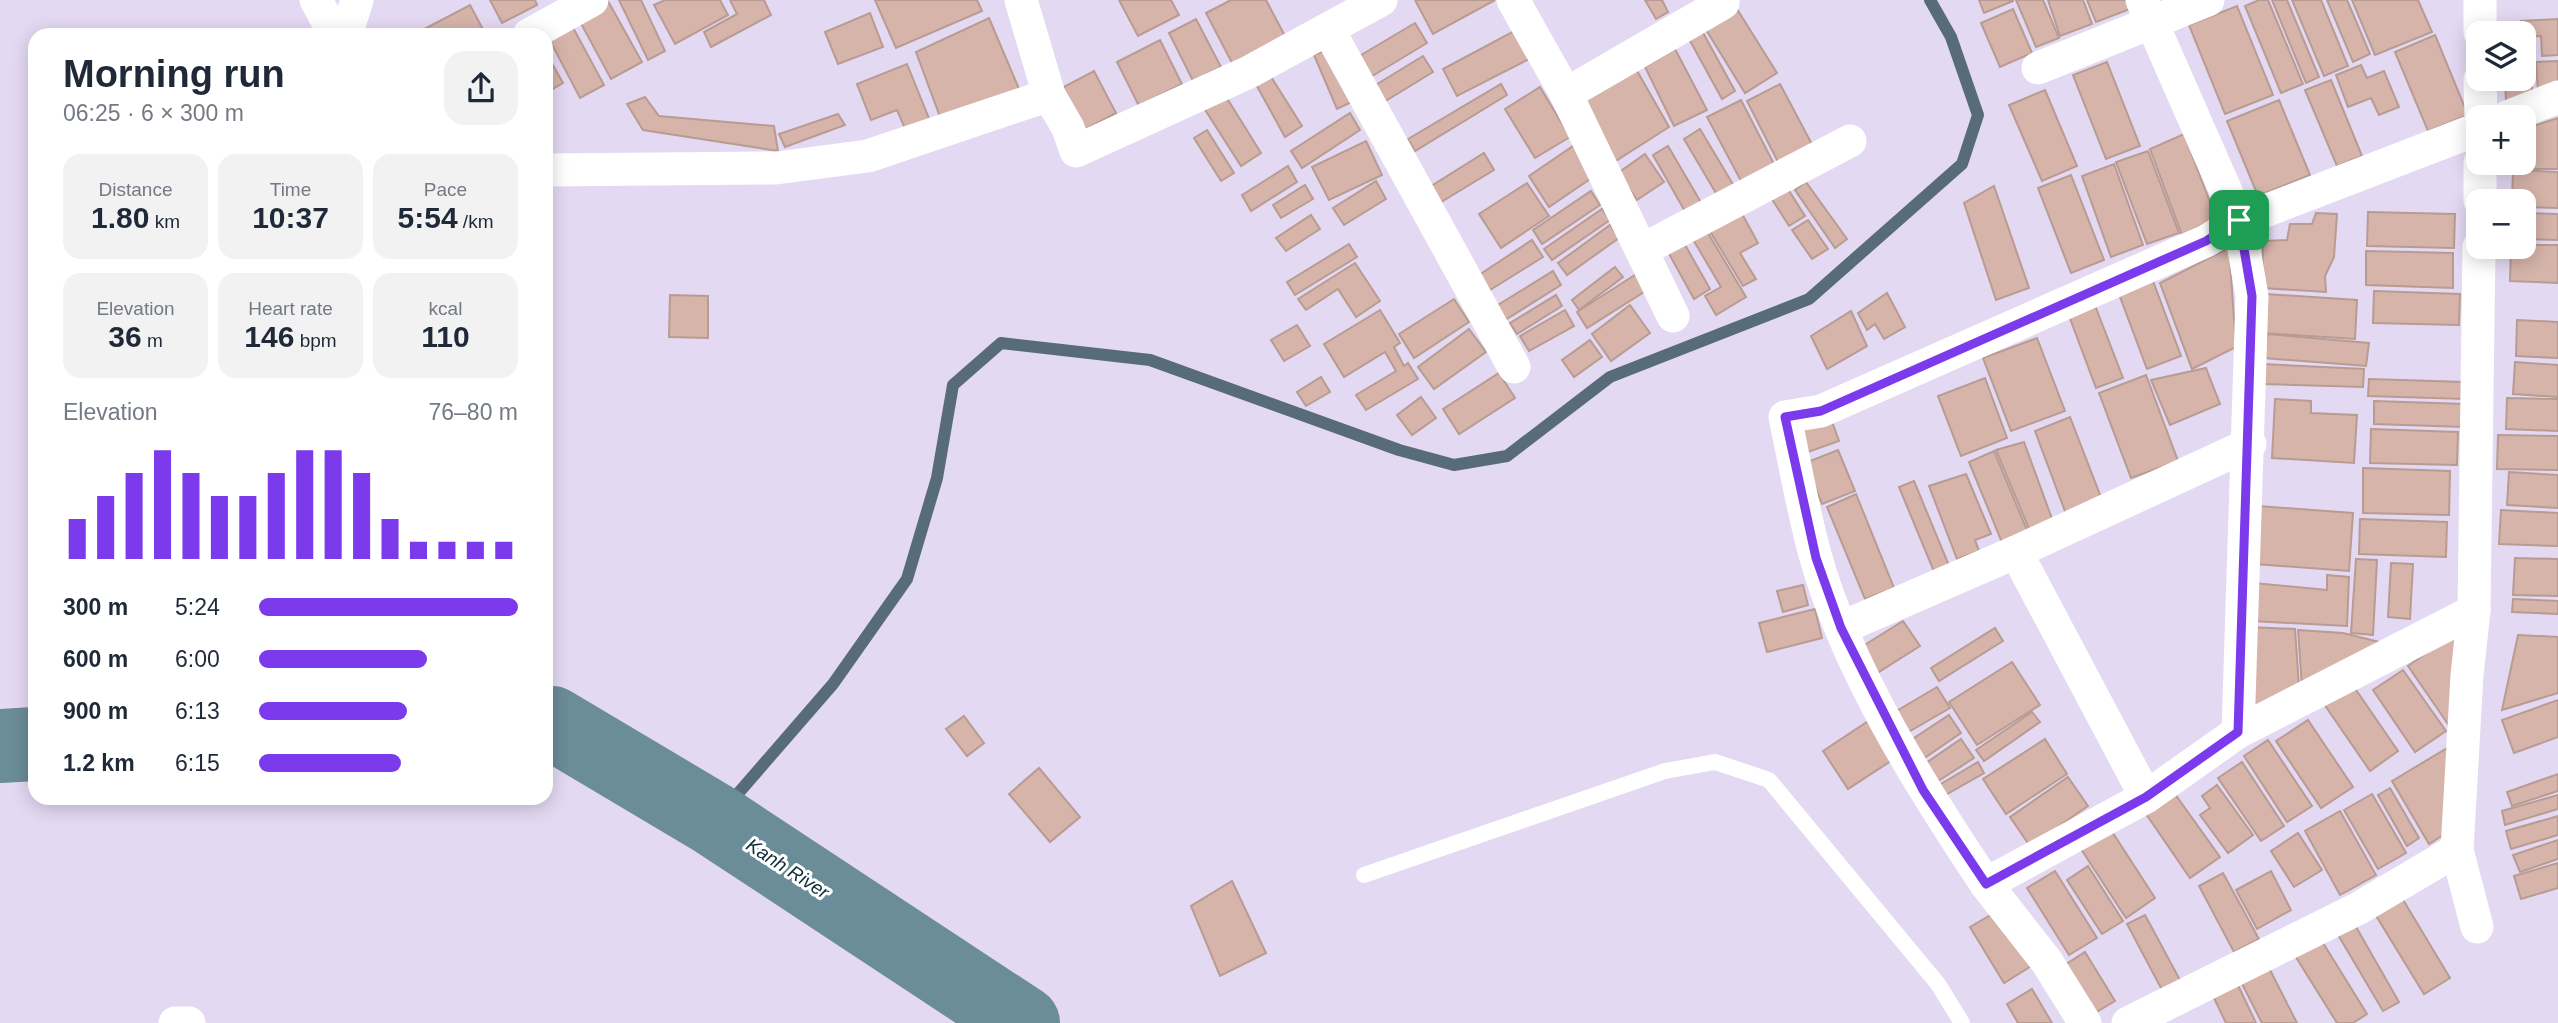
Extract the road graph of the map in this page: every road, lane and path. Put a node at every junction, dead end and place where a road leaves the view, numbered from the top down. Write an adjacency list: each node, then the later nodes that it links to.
1 (316, 0): 12 (street)
2 (357, 0): 13 (street)
3 (592, 0): 14 (street)
4 (1381, 0): 15 (street)
5 (1513, 0): 17 (street)
6 (2208, 0): 10 (street)
7 (2480, 0): 11 (street)
8 (1023, 1): 18 (street)
9 (1723, 3): 17 (street)
10 (2147, 10): 16 (street); 24 (street)
11 (2480, 21)
12 (331, 28)
13 (348, 28)
14 (542, 28)
15 (1328, 29): 18 (street); 28 (street)
16 (2038, 68)
17 (1566, 94): 25 (street)
18 (1049, 95): 23 (street)
19 (2558, 97): 20 (street)
20 (2536, 106)
21 (2466, 134): 24 (street)
22 (1850, 141): 25 (street)
23 (553, 170)
24 (2239, 220): 29 (street); 32 (street)
25 (1642, 250): 27 (street)
26 (2479, 259): 31 (street)
27 (1673, 316)
28 (1514, 367)
29 (2250, 444): 30 (street); 33 (street)
30 (2016, 552): 32 (street); 34 (street)
31 (2474, 611): 33 (street); 35 (street)
32 (1841, 628): 37 (street)
33 (2238, 732): 34 (street)
34 (2146, 797): 37 (street)
35 (2457, 850): 38 (street); 43 (street)
36 (1364, 875): 41 (lane)
37 (1986, 884): 42 (street)
38 (2476, 927)
39 (174, 1023): 40 (street)
40 (189, 1023)
41 (1962, 1023)
42 (2085, 1023)
43 (2128, 1023)

